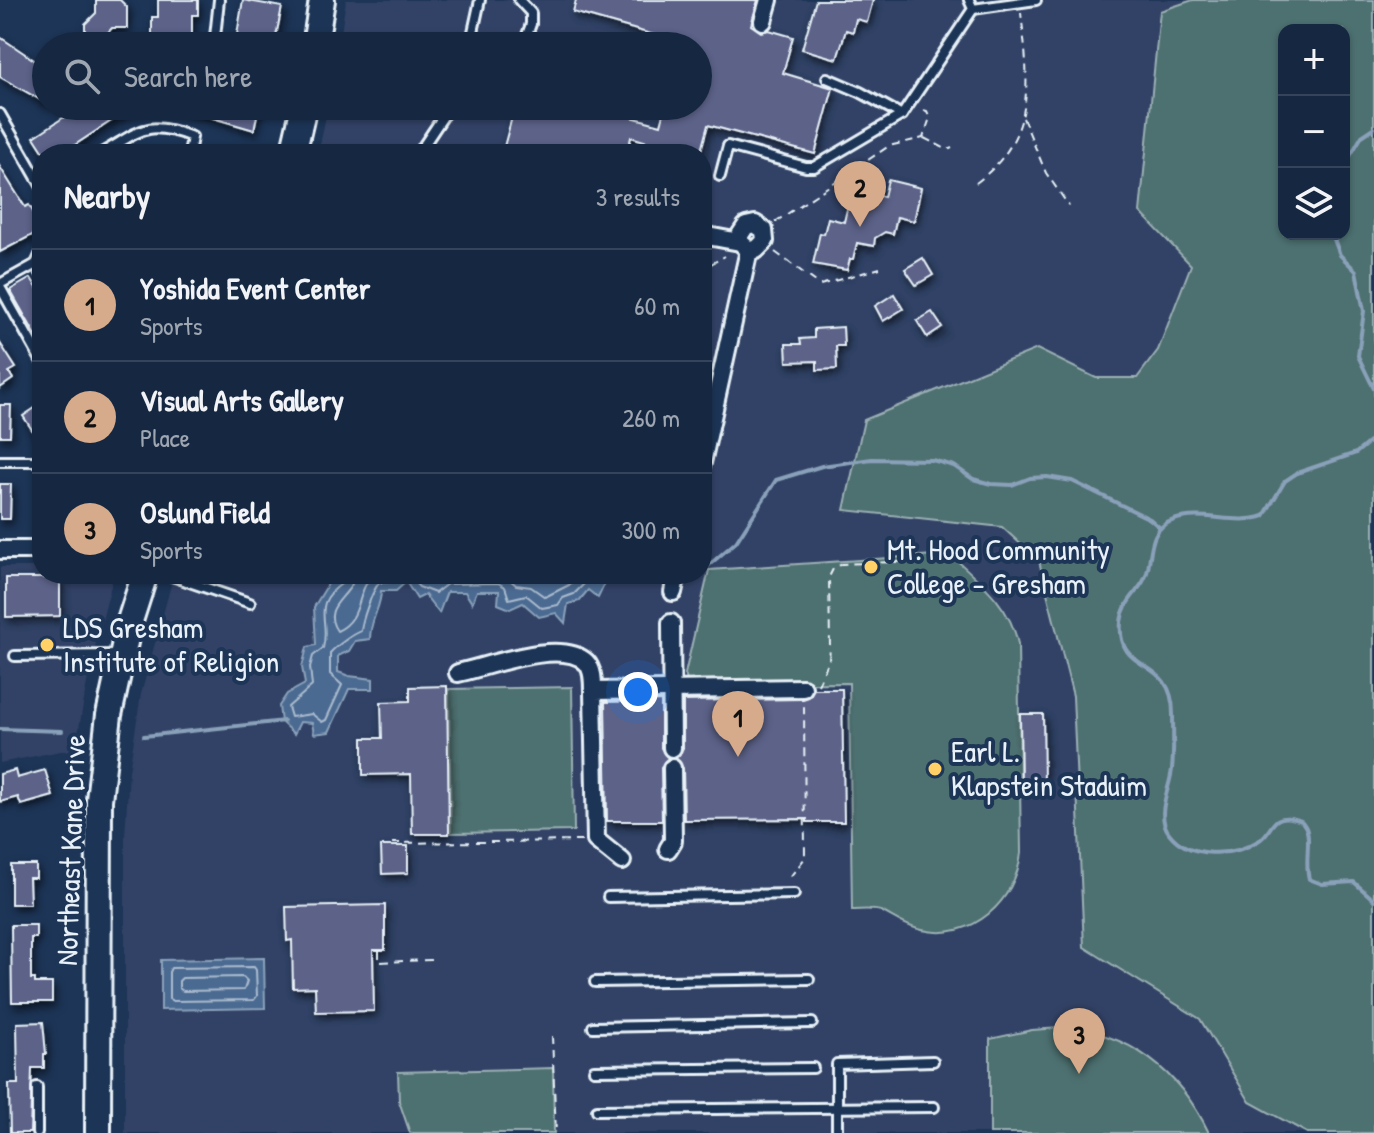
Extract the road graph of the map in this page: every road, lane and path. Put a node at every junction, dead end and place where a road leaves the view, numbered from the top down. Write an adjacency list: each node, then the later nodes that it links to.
1 (219, 0): 11 (lane)
2 (322, 0): 12 (main road)
3 (480, 0): 13 (lane)
4 (519, 0): 14 (lane)
5 (769, 0): 10 (street)
6 (1036, 0): 8 (lane)
7 (1003, 3): 8 (lane); 9 (lane)
8 (1020, 3): 19 (path)
9 (971, 5): 16 (lane)
10 (763, 21)
11 (216, 32)
12 (317, 32)
13 (473, 32)
14 (528, 32)
15 (827, 78): 18 (lane)
16 (909, 107): 18 (lane); 22 (path)
17 (0, 114): 28 (lane)
18 (902, 115): 29 (lane)
19 (1023, 117): 30 (path); 31 (path)
20 (301, 120): 25 (main road)
21 (441, 120): 26 (lane)
22 (923, 138): 27 (path); 33 (path)
23 (117, 144): 24 (lane)
24 (191, 144)
25 (295, 144)
26 (425, 144)
27 (952, 148)
28 (32, 170)
29 (720, 176)
30 (976, 183)
31 (1069, 206)
32 (712, 236): 33 (street)
33 (752, 242): 34 (path); 36 (path); 39 (street)
34 (712, 263)
35 (32, 266): 37 (lane)
36 (880, 268)
37 (0, 286): 38 (lane)
38 (32, 344)
39 (712, 419)
40 (0, 461): 41 (lane)
41 (32, 461)
42 (0, 550): 43 (street)
43 (32, 550)
44 (923, 561): 54 (path)
45 (142, 584): 51 (main road, Northeast Kane Drive)
46 (195, 584): 49 (lane)
47 (675, 584): 48 (street)
48 (673, 592)
49 (250, 603)
50 (671, 623): 55 (street)
51 (122, 655): 52 (lane); 81 (main road, Northeast Kane Drive)
52 (15, 656)
53 (458, 673): 56 (street)
54 (803, 688): 55 (street); 63 (path)
55 (672, 690): 56 (street); 57 (street)
56 (593, 691): 59 (street)
57 (672, 748)
58 (672, 768): 61 (street)
59 (596, 840): 60 (path); 62 (street)
60 (392, 843)
61 (668, 849)
62 (622, 861)
63 (790, 877)
64 (794, 894): 65 (lane)
65 (608, 897)
66 (379, 950): 67 (path)
67 (432, 960)
68 (809, 979): 69 (lane)
69 (595, 982)
70 (812, 1023): 71 (lane)
71 (593, 1027)
72 (552, 1036): 82 (path)
73 (933, 1061): 78 (lane)
74 (813, 1068): 75 (lane)
75 (594, 1070)
76 (37, 1087): 80 (lane)
77 (934, 1107): 78 (lane)
78 (837, 1108): 79 (lane); 83 (lane)
79 (597, 1110)
80 (37, 1133)
81 (98, 1133)
82 (556, 1133)
83 (837, 1133)

